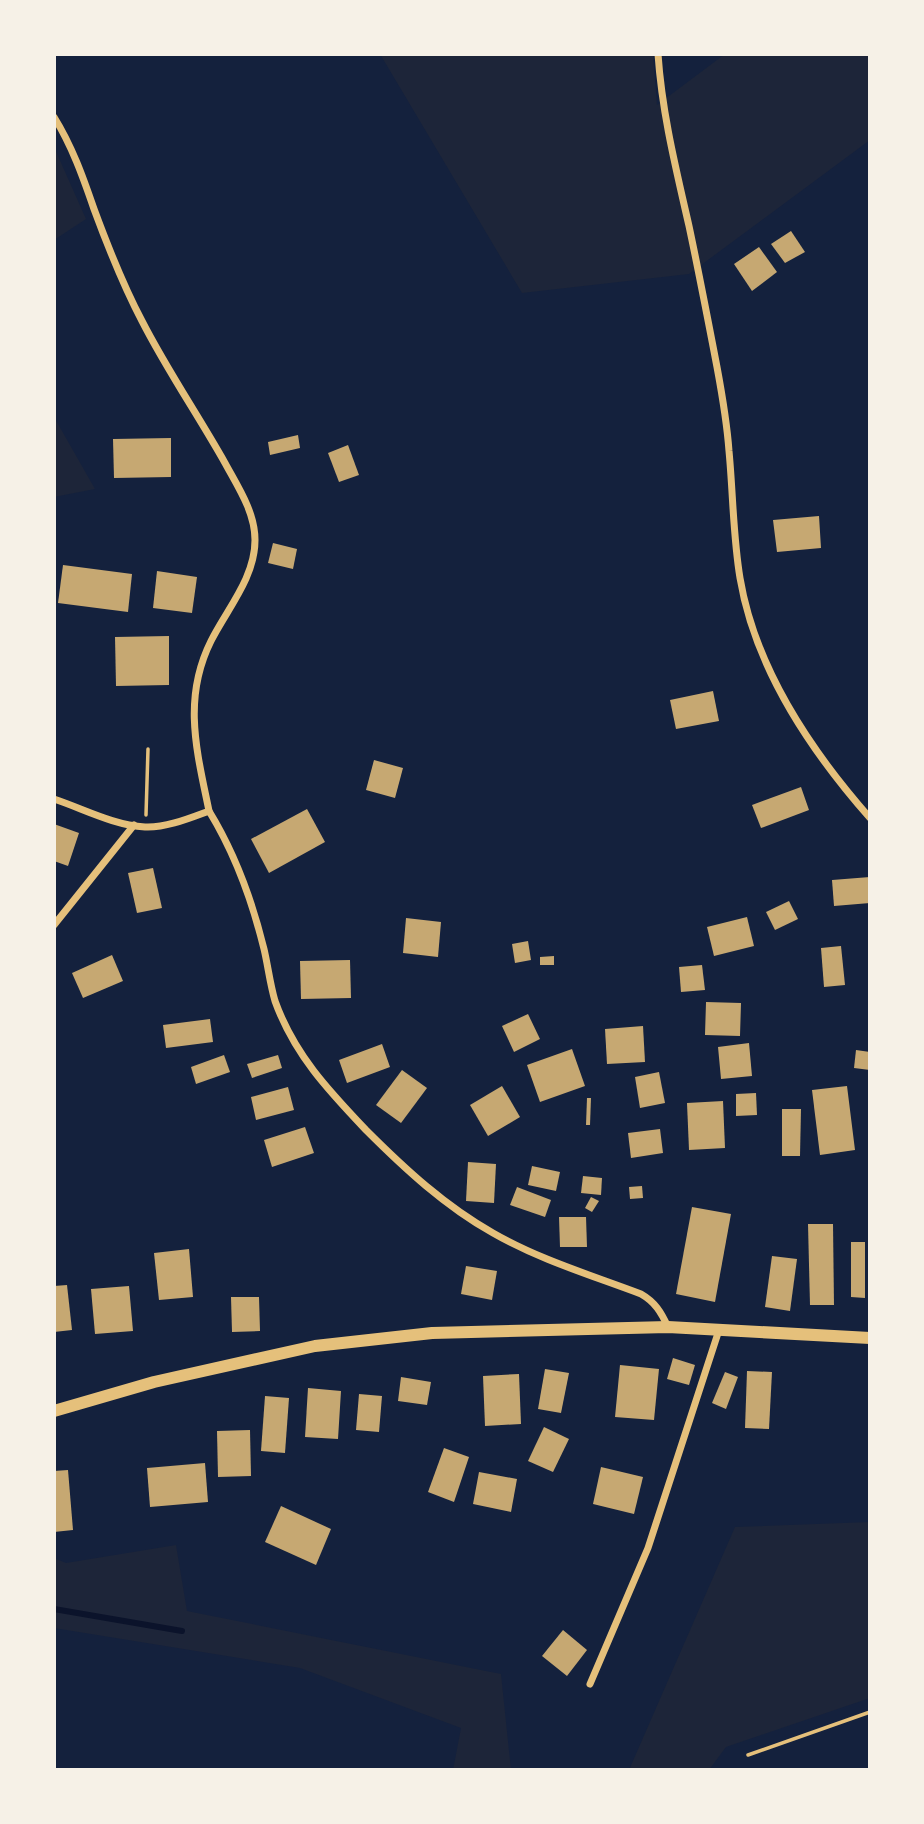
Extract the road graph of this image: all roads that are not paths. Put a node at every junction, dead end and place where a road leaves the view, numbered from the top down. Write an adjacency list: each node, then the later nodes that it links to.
1 (658, 54): 5 (street)
2 (54, 117): 4 (street)
3 (54, 799): 6 (street)
4 (209, 811): 6 (street); 8 (street)
5 (870, 818)
6 (134, 825): 7 (street)
7 (54, 925)
8 (668, 1327): 9 (street); 11 (street)
9 (719, 1330): 10 (street); 12 (street)
10 (870, 1338)
11 (54, 1411)
12 (590, 1684)

